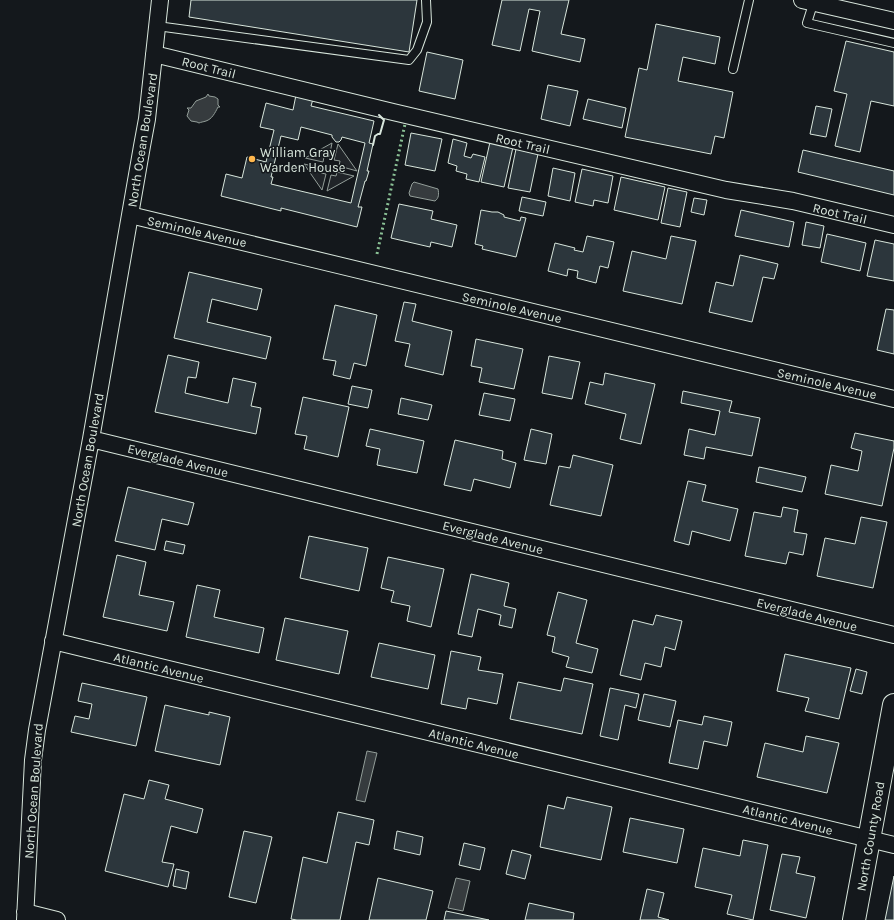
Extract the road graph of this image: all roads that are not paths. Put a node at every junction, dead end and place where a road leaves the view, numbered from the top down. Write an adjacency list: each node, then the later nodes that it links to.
1 (160, 0): 6 (street, North Ocean Boulevard)
2 (426, 0): 6 (lane)
3 (749, 0): 9 (lane)
4 (810, 1): 5 (street); 7 (lane)
5 (894, 21)
6 (157, 26): 8 (street, North Ocean Boulevard)
7 (894, 43)
8 (154, 54): 10 (street, North Ocean Boulevard); 11 (street, Root Trail)
9 (733, 69)
10 (130, 216): 12 (street, Seminole Avenue); 13 (street, North Ocean Boulevard)
11 (894, 226)
12 (894, 399)
13 (91, 439): 14 (street, Everglade Avenue); 15 (street, North Ocean Boulevard)
14 (894, 635)
15 (53, 641): 17 (street, Atlantic Avenue); 19 (street, North Ocean Boulevard)
16 (894, 705): 17 (street, North County Road)
17 (869, 839): 18 (street, Atlantic Avenue); 21 (street, North County Road)
18 (894, 845)
19 (25, 916): 20 (street)
20 (57, 920)
21 (854, 920)

